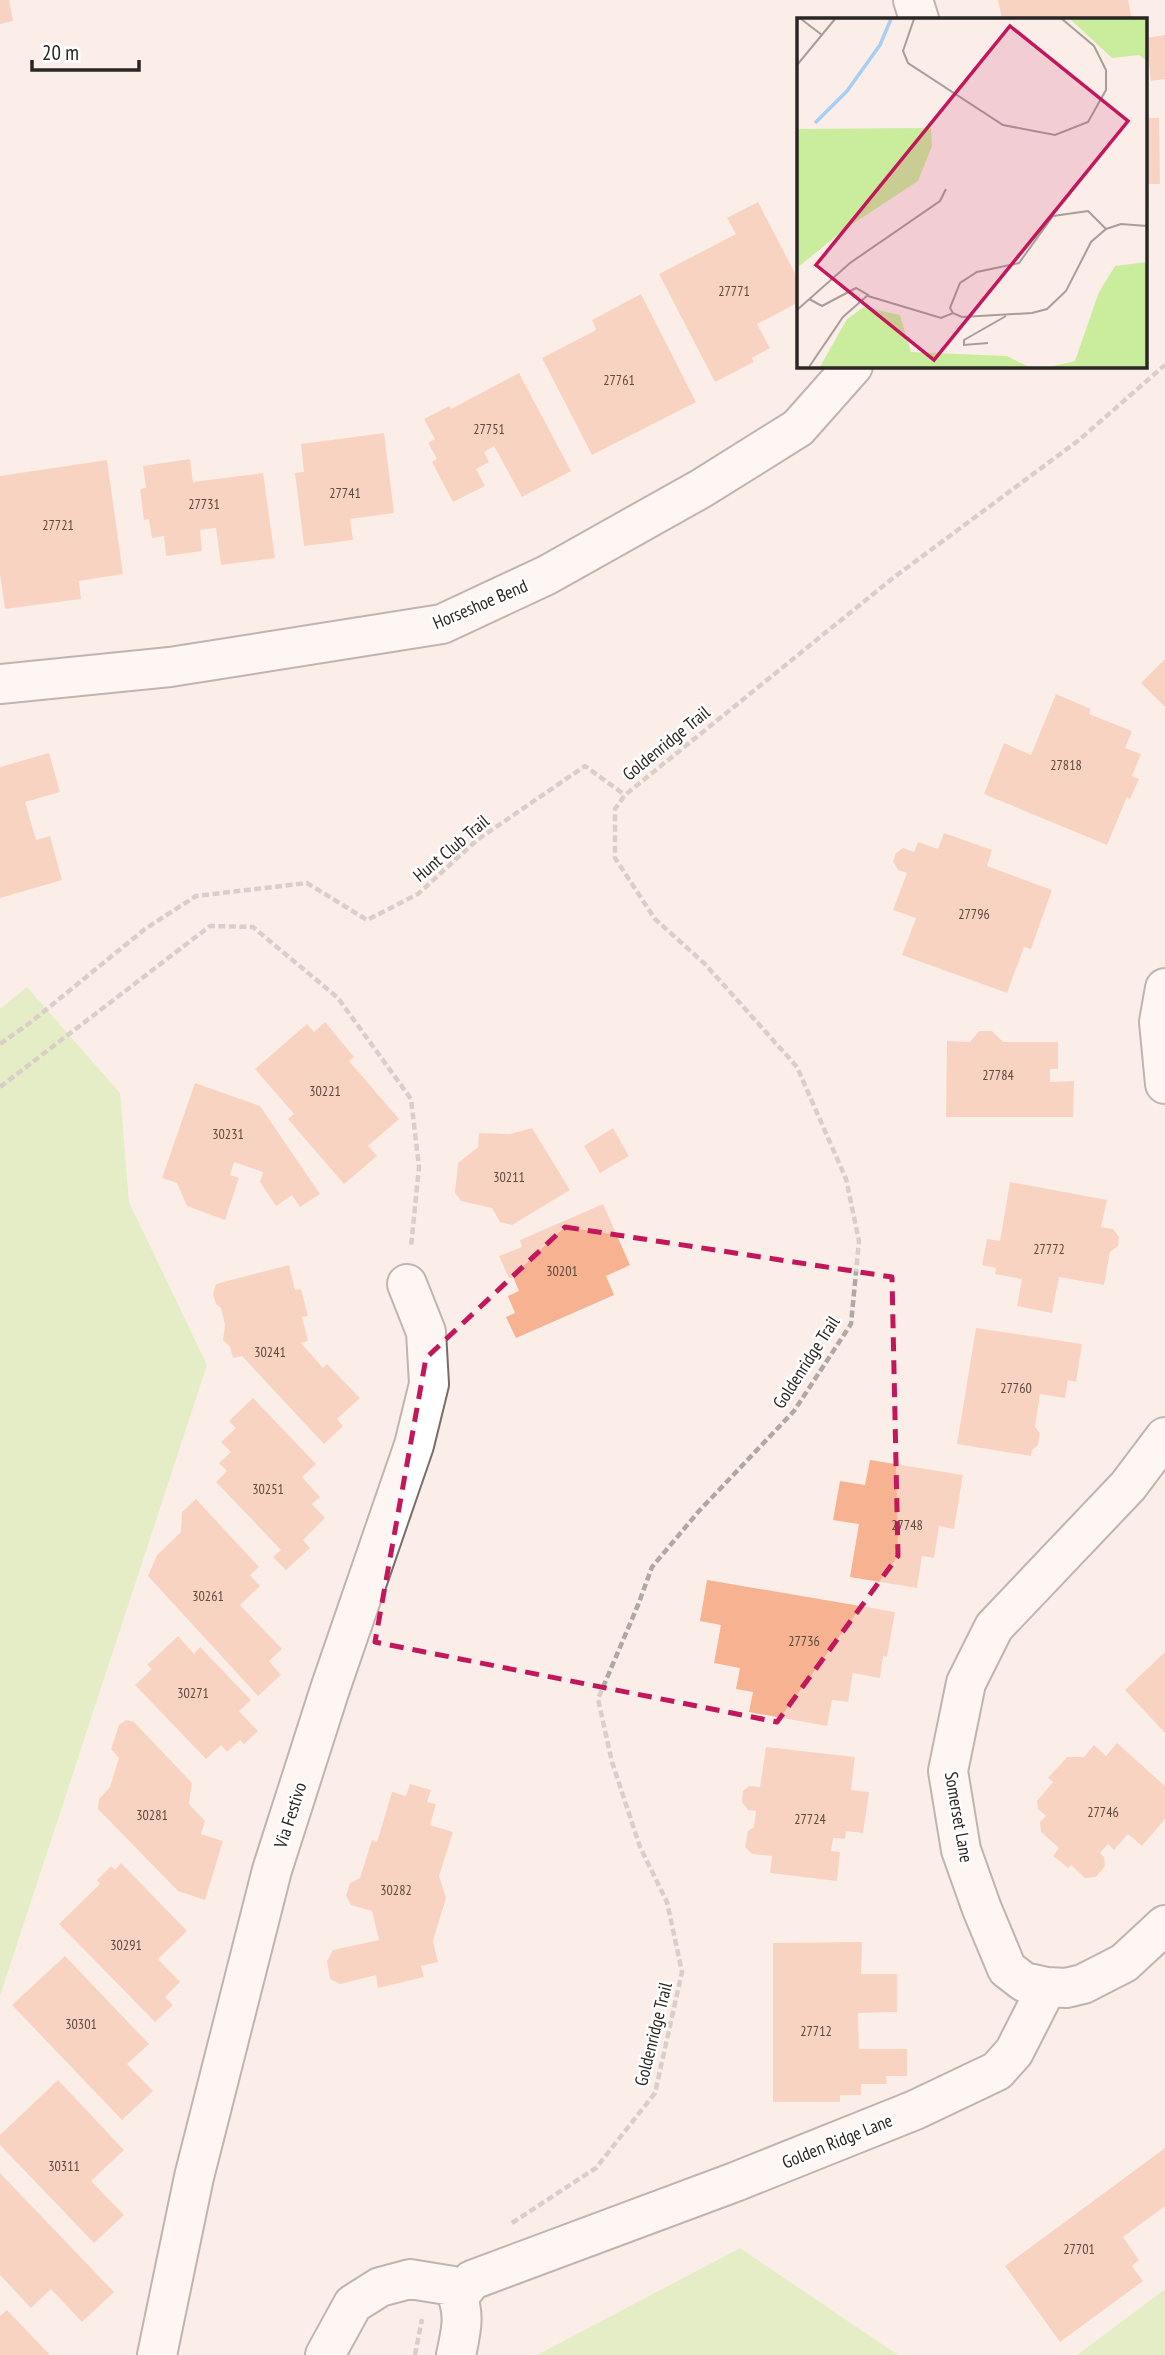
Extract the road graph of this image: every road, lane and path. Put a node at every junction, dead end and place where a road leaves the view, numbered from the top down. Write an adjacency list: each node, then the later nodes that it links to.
1 (913, 0): 2 (street)
2 (919, 18)
3 (1165, 365): 6 (path, Goldenridge Trail)
4 (851, 368): 5 (street, Horseshoe Bend)
5 (0, 684)
6 (625, 795): 8 (path, Hunt Club Trail); 15 (path, Goldenridge Trail)
7 (1165, 988): 9 (street)
8 (0, 1044)
9 (1165, 1084)
10 (0, 1087): 11 (path)
11 (407, 1284): 17 (street, Via Festivo)
12 (1165, 1437): 14 (street, Somerset Lane)
13 (1165, 1925): 14 (street)
14 (1047, 1987): 16 (street, Golden Ridge Lane)
15 (511, 2224)
16 (458, 2296): 18 (street); 19 (street)
17 (157, 2355)
18 (325, 2355)
19 (456, 2355)

